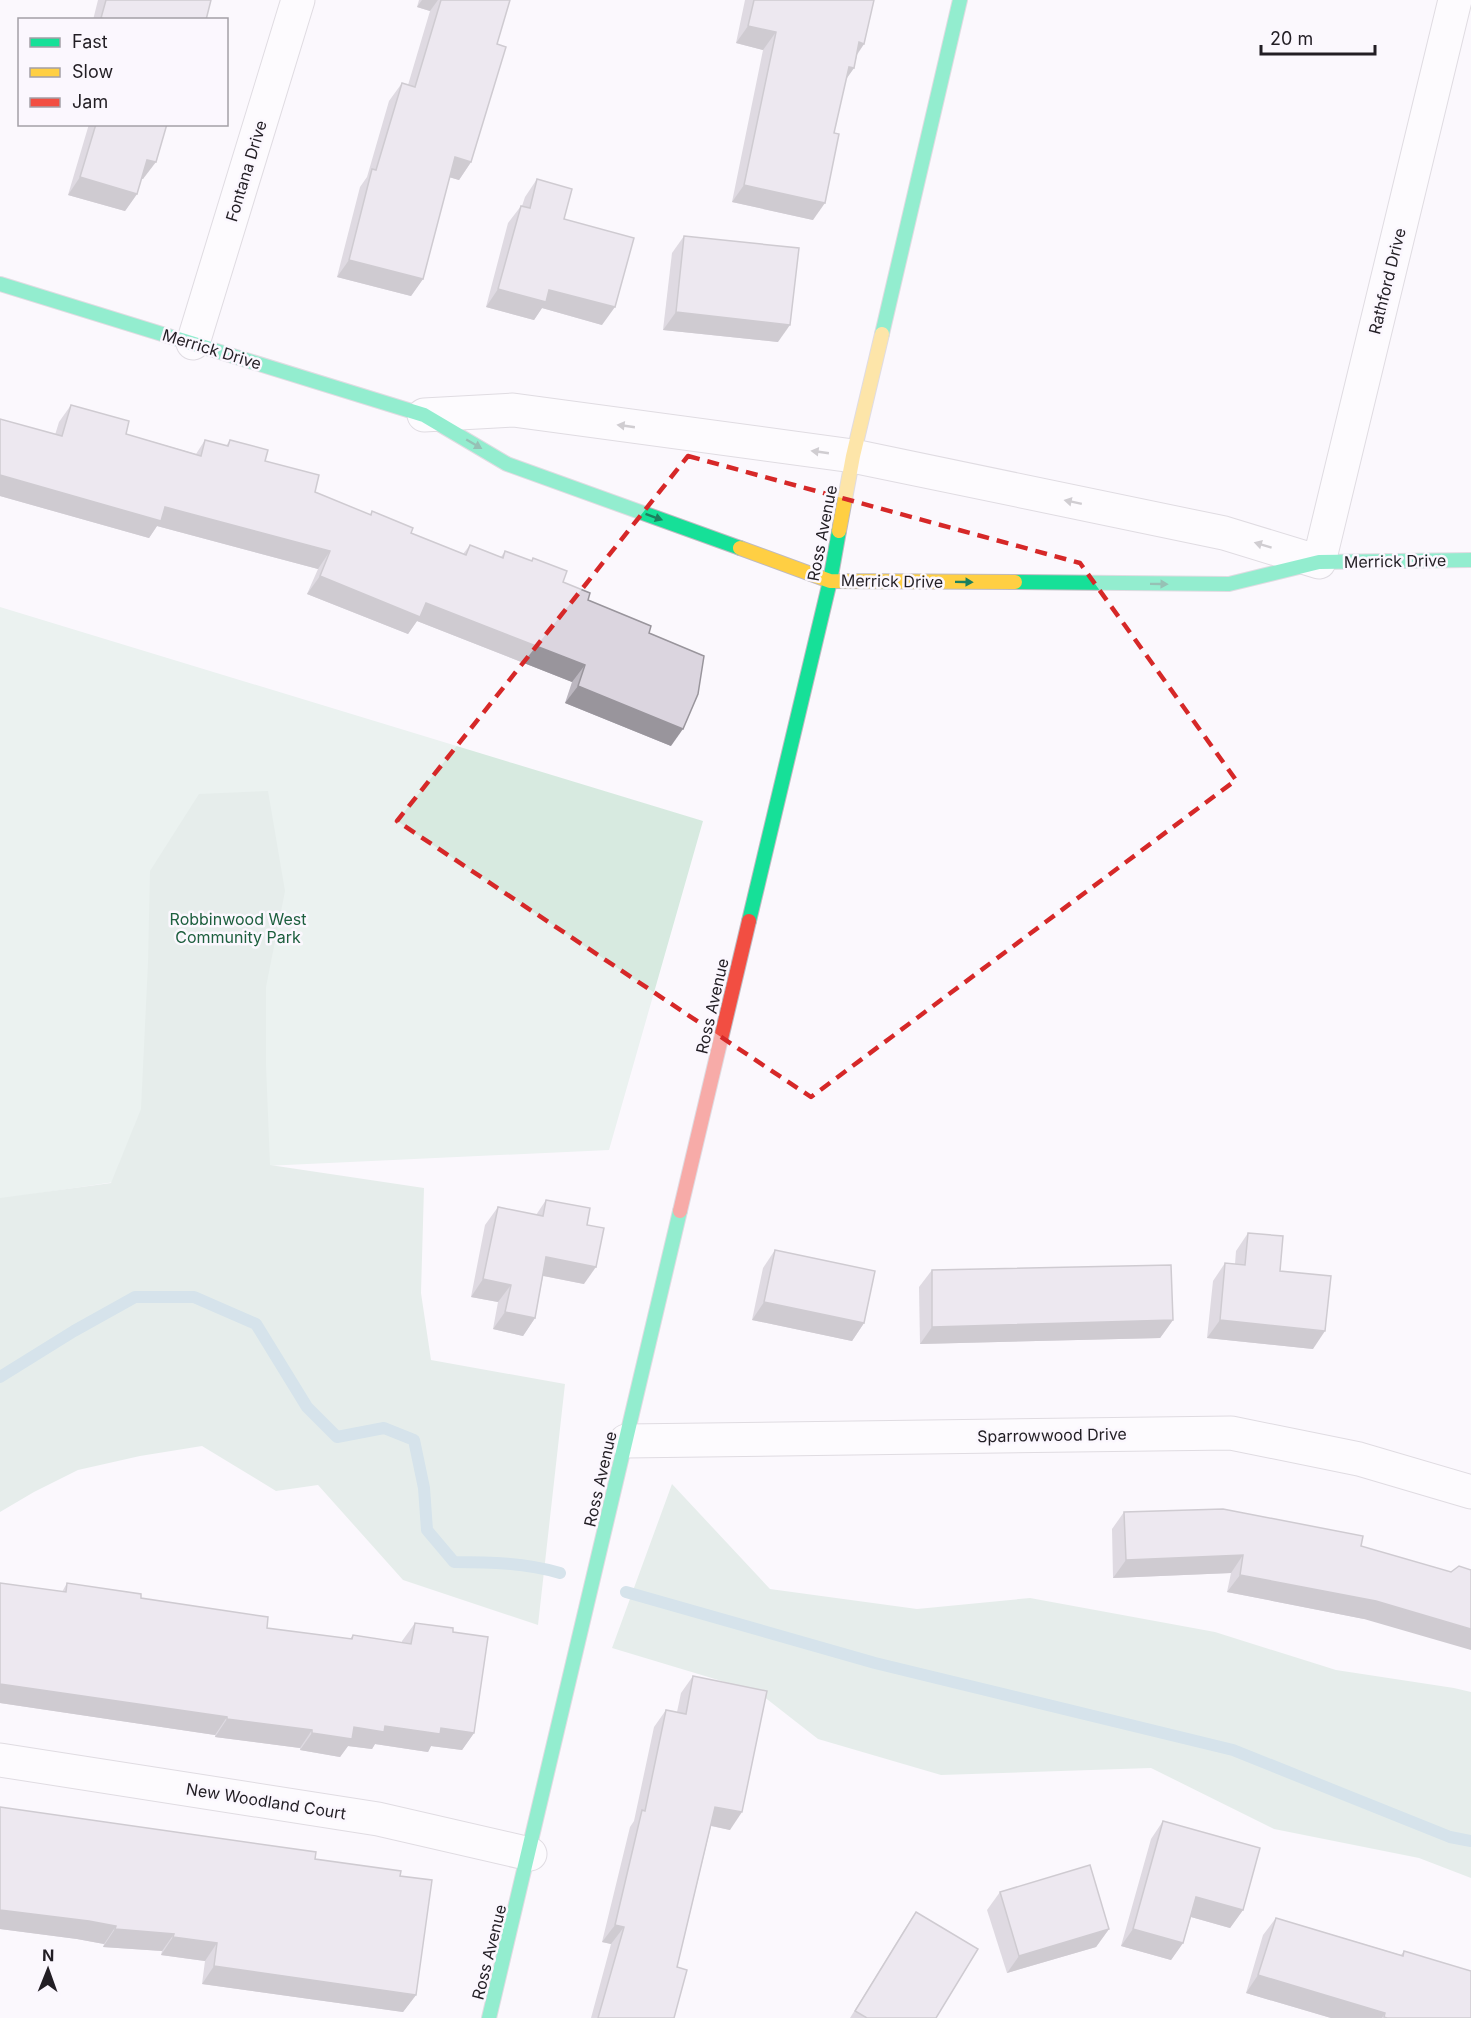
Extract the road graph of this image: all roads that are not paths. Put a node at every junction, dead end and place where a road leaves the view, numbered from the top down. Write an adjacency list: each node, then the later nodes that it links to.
1 (298, 0): 5 (street, Fontana Drive)
2 (960, 0): 7 (street, Ross Avenue)
3 (1455, 0): 9 (street, Rathford Drive)
4 (0, 284): 5 (street, Merrick Drive)
5 (193, 343): 6 (street, Merrick Drive)
6 (424, 415): 7 (street, Merrick Drive, one-way to 6); 10 (street, Merrick Drive, one-way to 10)
7 (853, 456): 9 (street, Merrick Drive, one-way to 7); 10 (street, Ross Avenue)
8 (1471, 560): 9 (street, Merrick Drive)
9 (1319, 562): 10 (street, Merrick Drive, one-way to 9)
10 (830, 581): 11 (street, Ross Avenue)
11 (626, 1441): 12 (street, Sparrowwood Drive); 14 (street, Ross Avenue)
12 (1471, 1492)
13 (0, 1760): 14 (street, New Woodland Court)
14 (530, 1854): 15 (street, Ross Avenue)
15 (489, 2018)

